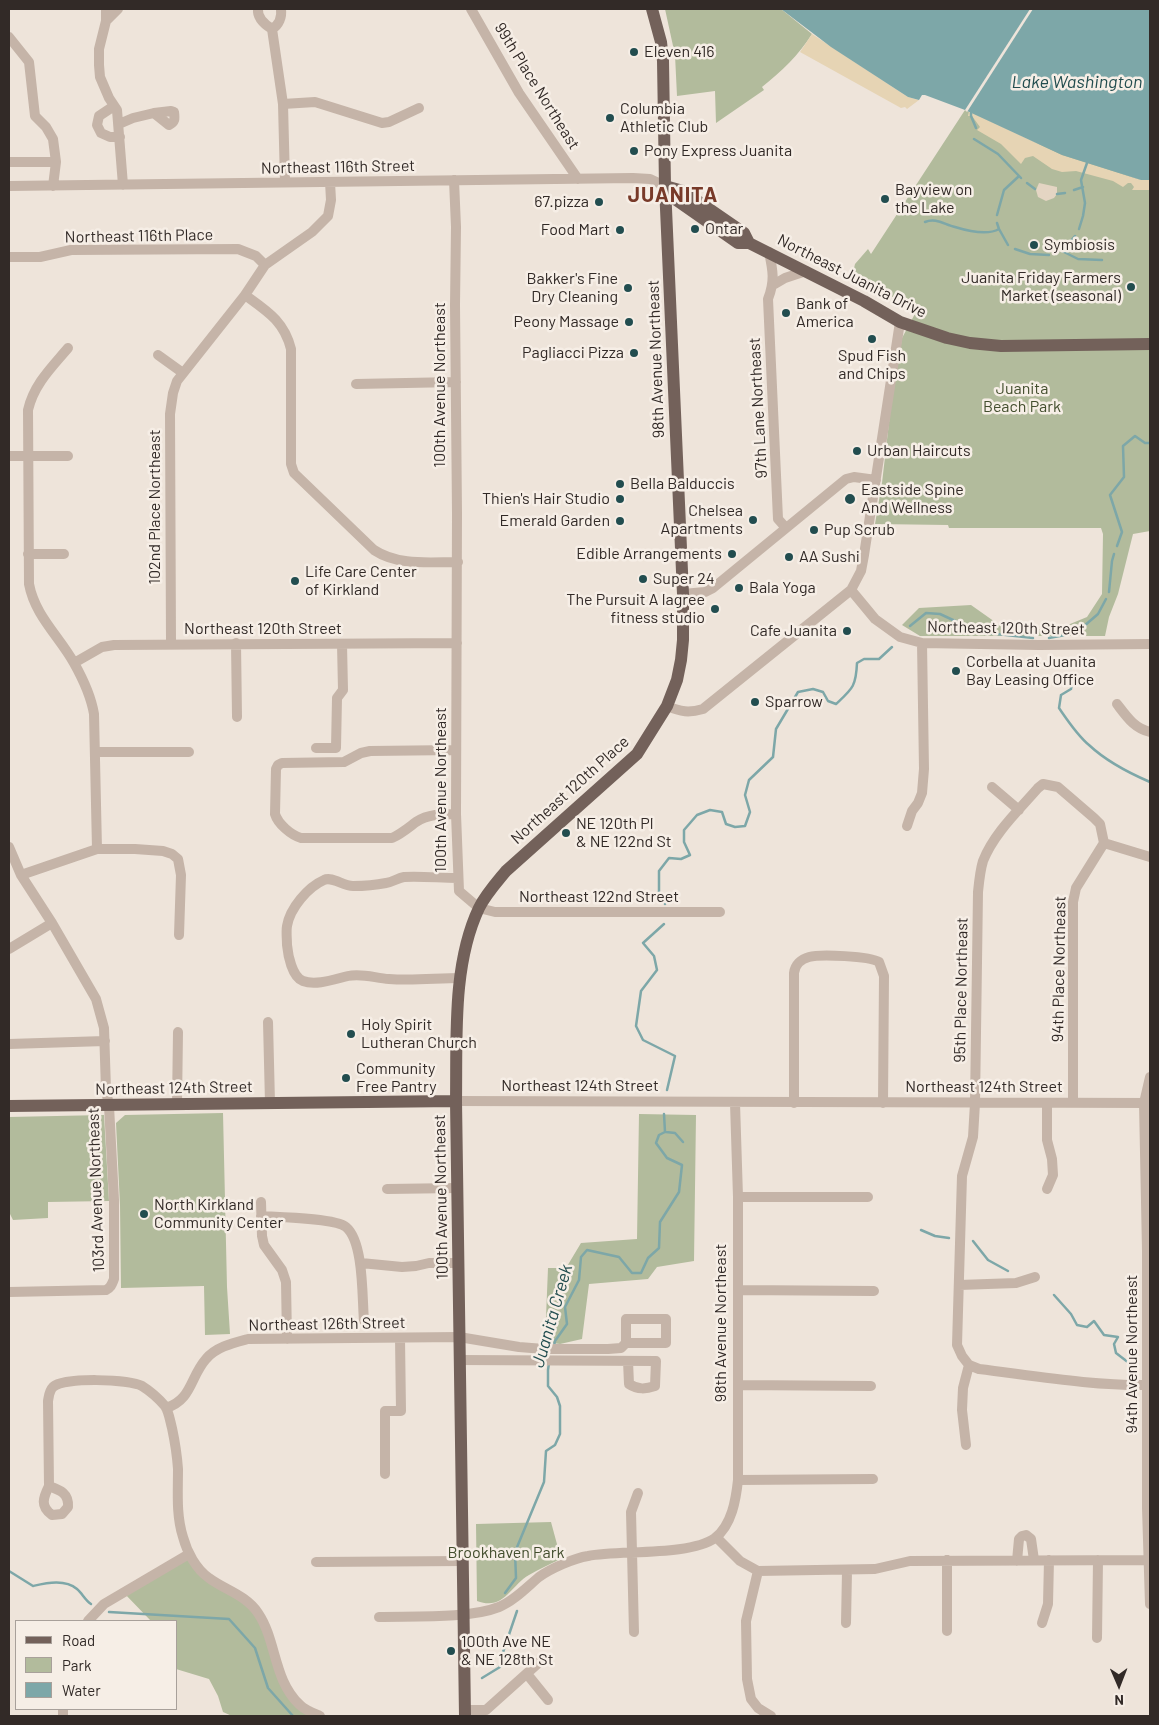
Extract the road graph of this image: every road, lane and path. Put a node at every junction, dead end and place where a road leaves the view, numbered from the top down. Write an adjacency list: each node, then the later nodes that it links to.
1 (106, 9): 7 (street)
2 (118, 9): 7 (street)
3 (258, 9): 8 (street)
4 (281, 9): 8 (street)
5 (471, 9): 18 (street, 99th Place Northeast)
6 (652, 9): 25 (main road, 98th Avenue Northeast)
7 (106, 21): 11 (street)
8 (272, 29): 10 (street)
9 (9, 37): 17 (street)
10 (283, 104): 12 (street); 20 (street)
11 (114, 106): 14 (street); 15 (street)
12 (419, 108)
13 (154, 113): 14 (street)
14 (119, 124): 15 (street)
15 (120, 137): 22 (street)
16 (9, 162): 17 (street)
17 (56, 162): 24 (street)
18 (578, 179): 19 (street, Northeast 116th Street); 25 (street, Northeast 116th Street)
19 (454, 180): 21 (street, Northeast 116th Street); 37 (street, 100th Avenue Northeast)
20 (285, 182): 21 (street, Northeast 116th Street); 22 (street, Northeast 116th Street)
21 (330, 182): 28 (street, 102nd Place Northeast)
22 (123, 184): 24 (street, Northeast 116th Street)
23 (9, 186): 24 (street, Northeast 116th Street)
24 (53, 186)
25 (666, 186): 26 (main road, Northeast Juanita Drive); 48 (main road, 98th Avenue Northeast)
26 (769, 252): 29 (main road, Northeast Juanita Drive); 30 (street, 97th Lane Northeast)
27 (9, 257): 28 (street, Northeast 116th Place)
28 (265, 265): 31 (street, 102nd Place Northeast)
29 (806, 271): 30 (street); 32 (main road, Northeast Juanita Drive)
30 (773, 285): 43 (street, 97th Lane Northeast)
31 (244, 295): 36 (street, 102nd Place Northeast); 46 (street)
32 (900, 322): 33 (main road, Northeast Juanita Drive); 42 (street)
33 (1150, 344)
34 (68, 348): 40 (street)
35 (158, 355): 36 (street)
36 (183, 373): 49 (street, 102nd Place Northeast)
37 (456, 382): 38 (street); 46 (street, 100th Avenue Northeast)
38 (356, 384)
39 (9, 456): 40 (street)
40 (28, 456): 41 (street); 44 (street)
41 (68, 456)
42 (876, 480): 43 (street); 47 (street)
43 (786, 528): 48 (street)
44 (28, 554): 45 (street); 55 (street)
45 (64, 554)
46 (458, 562): 51 (street, 100th Avenue Northeast)
47 (851, 590): 52 (street, Northeast 120th Street); 57 (street)
48 (683, 594): 57 (main road, 98th Avenue Northeast)
49 (171, 643): 50 (street, Northeast 120th Street); 55 (street, Northeast 120th Street)
50 (236, 643): 53 (street, Northeast 120th Street); 58 (street)
51 (457, 643): 53 (street, Northeast 120th Street); 61 (street, 100th Avenue Northeast)
52 (922, 643): 54 (street, Northeast 120th Street); 67 (street)
53 (342, 644): 60 (street)
54 (1150, 644)
55 (74, 663): 62 (street)
56 (1117, 704): 59 (street)
57 (667, 706): 74 (main road, Northeast 120th Place)
58 (237, 716)
59 (1150, 732)
60 (316, 748)
61 (456, 750): 66 (street, 100th Avenue Northeast); 66 (street)
62 (96, 752): 63 (street); 70 (street)
63 (189, 752)
64 (992, 787): 65 (street)
65 (1019, 810): 68 (street, 95th Place Northeast); 90 (street, 95th Place Northeast)
66 (456, 814): 73 (street, 100th Avenue Northeast)
67 (907, 826)
68 (1104, 843): 71 (street); 91 (street, 94th Place Northeast)
69 (9, 847): 72 (street, 103rd Avenue Northeast)
70 (97, 849): 72 (street); 77 (street)
71 (1150, 857)
72 (21, 875): 76 (street, 103rd Avenue Northeast)
73 (457, 878): 74 (street, 100th Avenue Northeast); 79 (street)
74 (479, 908): 75 (street, Northeast 122nd Street); 79 (main road, 100th Avenue Northeast)
75 (720, 912)
76 (52, 923): 78 (street); 82 (street, 103rd Avenue Northeast)
77 (180, 936)
78 (9, 949)
79 (461, 978): 85 (main road, 100th Avenue Northeast)
80 (268, 1022): 86 (street)
81 (178, 1032): 93 (street)
82 (105, 1041): 83 (street); 96 (street, 103rd Avenue Northeast)
83 (9, 1044)
84 (1150, 1077): 92 (street, 94th Avenue Northeast)
85 (456, 1102): 86 (main road, Northeast 124th Street); 87 (street, Northeast 124th Street); 97 (main road, 100th Avenue Northeast)
86 (270, 1103): 93 (main road, Northeast 124th Street)
87 (736, 1103): 88 (street, Northeast 124th Street); 100 (street, 98th Avenue Northeast)
88 (794, 1103): 89 (street, Northeast 124th Street); 89 (street)
89 (883, 1103): 90 (street, Northeast 124th Street)
90 (975, 1103): 94 (street, Northeast 124th Street); 108 (street, 95th Place Northeast)
91 (1073, 1103): 92 (street, Northeast 124th Street); 94 (street, Northeast 124th Street)
92 (1147, 1103): 104 (street, 94th Avenue Northeast)
93 (177, 1104): 96 (main road, Northeast 124th Street)
94 (1046, 1104): 99 (street)
95 (9, 1106): 96 (main road, Northeast 124th Street)
96 (109, 1106): 110 (street, 103rd Avenue Northeast)
97 (457, 1188): 98 (street); 105 (main road, 100th Avenue Northeast)
98 (386, 1189)
99 (1047, 1189)
100 (738, 1196): 101 (street); 109 (street, 98th Avenue Northeast)
101 (868, 1197)
102 (261, 1202): 103 (street)
103 (261, 1216): 106 (street); 115 (street)
104 (1148, 1251): 112 (street, 94th Avenue Northeast)
105 (458, 1262): 106 (street); 114 (main road, 100th Avenue Northeast)
106 (361, 1263): 113 (street)
107 (1035, 1277): 108 (street)
108 (959, 1284): 120 (street, 95th Place Northeast)
109 (738, 1290): 111 (street); 121 (street, 98th Avenue Northeast)
110 (9, 1292)
111 (874, 1292)
112 (1148, 1302): 122 (street, 94th Avenue Northeast)
113 (364, 1321)
114 (460, 1337): 116 (street, Northeast 126th Street); 117 (street, Northeast 126th Street); 118 (main road, 100th Avenue Northeast)
115 (287, 1338): 116 (street, Northeast 126th Street); 124 (street, Northeast 126th Street)
116 (400, 1338): 126 (street)
117 (626, 1343): 117 (street, Northeast 126th Street)
118 (460, 1360): 119 (street); 134 (main road, 100th Avenue Northeast)
119 (628, 1361)
120 (969, 1365): 122 (street); 125 (street)
121 (738, 1385): 123 (street); 128 (street, 98th Avenue Northeast)
122 (1149, 1385): 140 (street, 94th Avenue Northeast)
123 (871, 1386)
124 (166, 1408): 129 (street); 133 (street)
125 (966, 1445)
126 (385, 1474)
127 (873, 1479): 128 (street)
128 (738, 1480): 131 (street, 98th Avenue Northeast)
129 (49, 1486)
130 (638, 1493): 132 (street)
131 (716, 1537): 132 (street); 142 (street)
132 (633, 1552): 145 (street); 151 (street)
133 (189, 1554): 147 (street); 157 (street)
134 (463, 1560): 141 (street); 145 (main road, 100th Avenue Northeast)
135 (947, 1560): 136 (street); 143 (street); 150 (street)
136 (1017, 1560): 137 (street); 137 (street)
137 (1034, 1560): 138 (street)
138 (1049, 1560): 139 (street); 149 (street)
139 (1098, 1560): 140 (street); 152 (street)
140 (1149, 1560): 144 (street, 94th Avenue Northeast)
141 (316, 1562)
142 (758, 1570): 143 (street); 158 (street)
143 (847, 1570): 148 (street)
144 (1150, 1604)
145 (463, 1614): 146 (street); 156 (main road, 100th Avenue Northeast)
146 (379, 1617)
147 (89, 1620)
148 (846, 1623)
149 (1042, 1623)
150 (947, 1631)
151 (634, 1632)
152 (1097, 1638)
153 (544, 1658): 154 (street)
154 (527, 1674): 155 (street); 156 (street)
155 (548, 1700)
156 (465, 1713)
157 (320, 1716)
158 (771, 1716)

